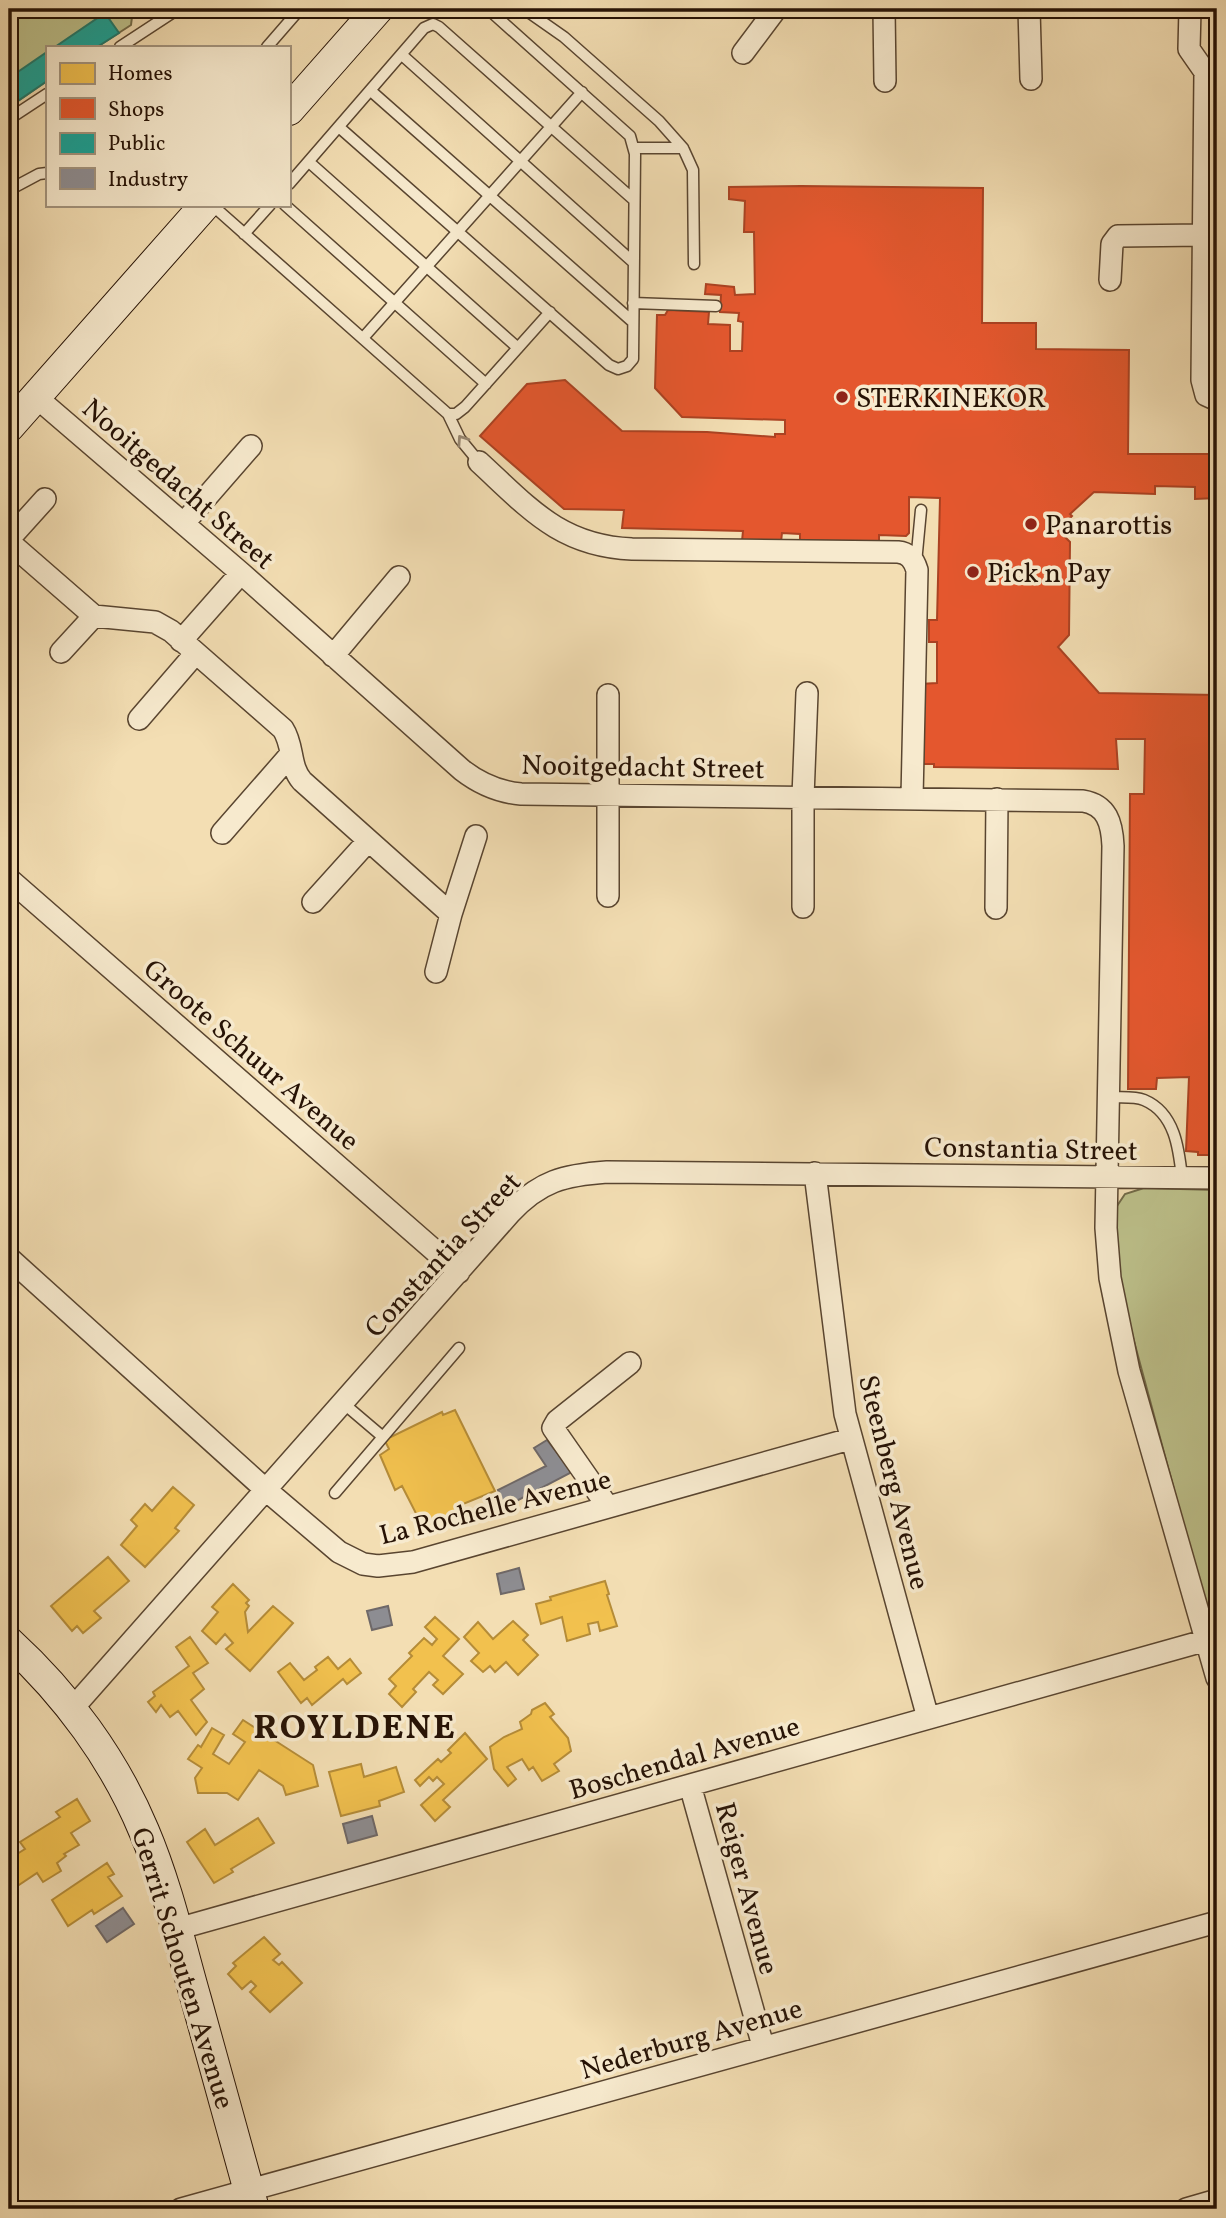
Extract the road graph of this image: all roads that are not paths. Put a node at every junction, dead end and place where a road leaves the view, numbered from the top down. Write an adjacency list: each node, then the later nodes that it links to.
1 (178, 9): 10 (lane)
2 (300, 9): 11 (lane)
3 (378, 9): 20 (street)
4 (488, 9): 18 (lane)
5 (524, 9): 25 (lane)
6 (776, 9): 12 (street)
7 (884, 9): 16 (street)
8 (1029, 9): 15 (street)
9 (1190, 9): 14 (street)
10 (122, 46)
11 (268, 46)
12 (743, 53)
13 (402, 55): 17 (lane); 22 (lane); 27 (lane)
14 (1211, 72): 29 (street)
15 (1031, 79)
16 (885, 81)
17 (371, 91): 23 (lane); 32 (lane)
18 (582, 92): 22 (lane); 24 (lane)
19 (46, 95): 21 (lane)
20 (290, 109)
21 (9, 119)
22 (551, 127): 27 (lane); 33 (lane)
23 (340, 128): 26 (lane); 38 (lane)
24 (634, 148): 25 (lane); 33 (lane)
25 (683, 148): 42 (lane)
26 (309, 162): 30 (lane); 43 (lane)
27 (520, 162): 32 (lane); 41 (lane)
28 (46, 173): 31 (lane)
29 (1211, 180): 40 (street)
30 (290, 183)
31 (9, 190)
32 (490, 197): 38 (lane); 49 (lane)
33 (634, 200): 41 (lane)
34 (204, 206): 53 (street)
35 (213, 206): 39 (lane)
36 (269, 206): 39 (lane)
37 (286, 206): 45 (lane)
38 (459, 232): 43 (lane); 48 (lane)
39 (244, 234): 50 (lane)
40 (1204, 235): 44 (street); 54 (street)
41 (633, 262): 46 (lane)
42 (694, 264)
43 (426, 268): 45 (lane); 51 (lane)
44 (1110, 280)
45 (395, 303): 50 (lane); 52 (lane)
46 (633, 303): 47 (lane); 49 (lane)
47 (716, 306)
48 (550, 312): 49 (lane); 51 (lane)
49 (633, 322)
50 (363, 338): 55 (lane)
51 (518, 348): 52 (lane)
52 (486, 384): 55 (lane)
53 (36, 397): 56 (street); 61 (street, Nooitgedacht Street)
54 (1217, 400)
55 (448, 414): 58 (lane, one-way to 55)
56 (9, 427)
57 (251, 446): 61 (street)
58 (479, 462): 63 (street)
59 (45, 499): 62 (street)
60 (921, 510): 63 (lane)
61 (184, 523): 64 (street, Nooitgedacht Street)
62 (9, 540): 66 (street)
63 (915, 565): 76 (street)
64 (241, 573): 67 (street); 69 (street, Nooitgedacht Street)
65 (399, 578): 69 (street)
66 (94, 616): 67 (street); 68 (street)
67 (188, 647): 72 (street); 73 (street)
68 (61, 652)
69 (333, 656): 74 (street, Nooitgedacht Street)
70 (807, 693): 75 (street)
71 (608, 695): 74 (street)
72 (139, 719)
73 (291, 754): 78 (street); 80 (street)
74 (608, 795): 75 (street, Nooitgedacht Street); 82 (street)
75 (803, 797): 76 (street, Nooitgedacht Street); 84 (street)
76 (912, 797): 77 (street, Nooitgedacht Street)
77 (997, 799): 85 (street); 88 (street, Nooitgedacht Street)
78 (222, 833)
79 (476, 836): 86 (street)
80 (368, 841): 83 (street); 86 (street)
81 (9, 879): 94 (street, Groote Schuur Avenue)
82 (608, 897)
83 (313, 902)
84 (803, 907)
85 (996, 908)
86 (451, 914): 87 (street)
87 (436, 972)
88 (1110, 1097): 90 (street, Nooitgedacht Street); 91 (lane)
89 (815, 1173): 90 (street, Constantia Street); 94 (street, Constantia Street); 99 (street, Steenberg Avenue)
90 (1108, 1177): 91 (street, Constantia Street); 103 (street, Nooitgedacht Street)
91 (1182, 1178): 92 (street, Constantia Street)
92 (1217, 1178)
93 (9, 1258): 100 (street, La Rochelle Avenue)
94 (459, 1272): 97 (street, Constantia Street)
95 (459, 1348): 98 (lane)
96 (630, 1363): 102 (street)
97 (343, 1403): 98 (lane); 100 (street, Constantia Street)
98 (383, 1437): 101 (lane)
99 (850, 1439): 102 (street, La Rochelle Avenue); 107 (street, Steenberg Avenue)
100 (266, 1490): 102 (street, La Rochelle Avenue); 106 (street, Constantia Street)
101 (335, 1493)
102 (608, 1507)
103 (1207, 1640): 105 (street, Nooitgedacht Street); 107 (street, Boschendal Avenue)
104 (9, 1642): 106 (street, Gerrit Schouten Avenue)
105 (1217, 1678)
106 (72, 1709): 110 (street, Gerrit Schouten Avenue)
107 (928, 1718): 108 (street, Boschendal Avenue)
108 (690, 1785): 110 (street, Boschendal Avenue); 111 (street, Reiger Avenue)
109 (1217, 1922): 111 (street, Nederburg Avenue)
110 (177, 1929): 112 (street, Gerrit Schouten Avenue)
111 (763, 2046): 112 (street, Nederburg Avenue)
112 (252, 2200): 114 (street, Nederburg Avenue)
113 (1217, 2200): 115 (street)
114 (181, 2209)
115 (1186, 2209)

